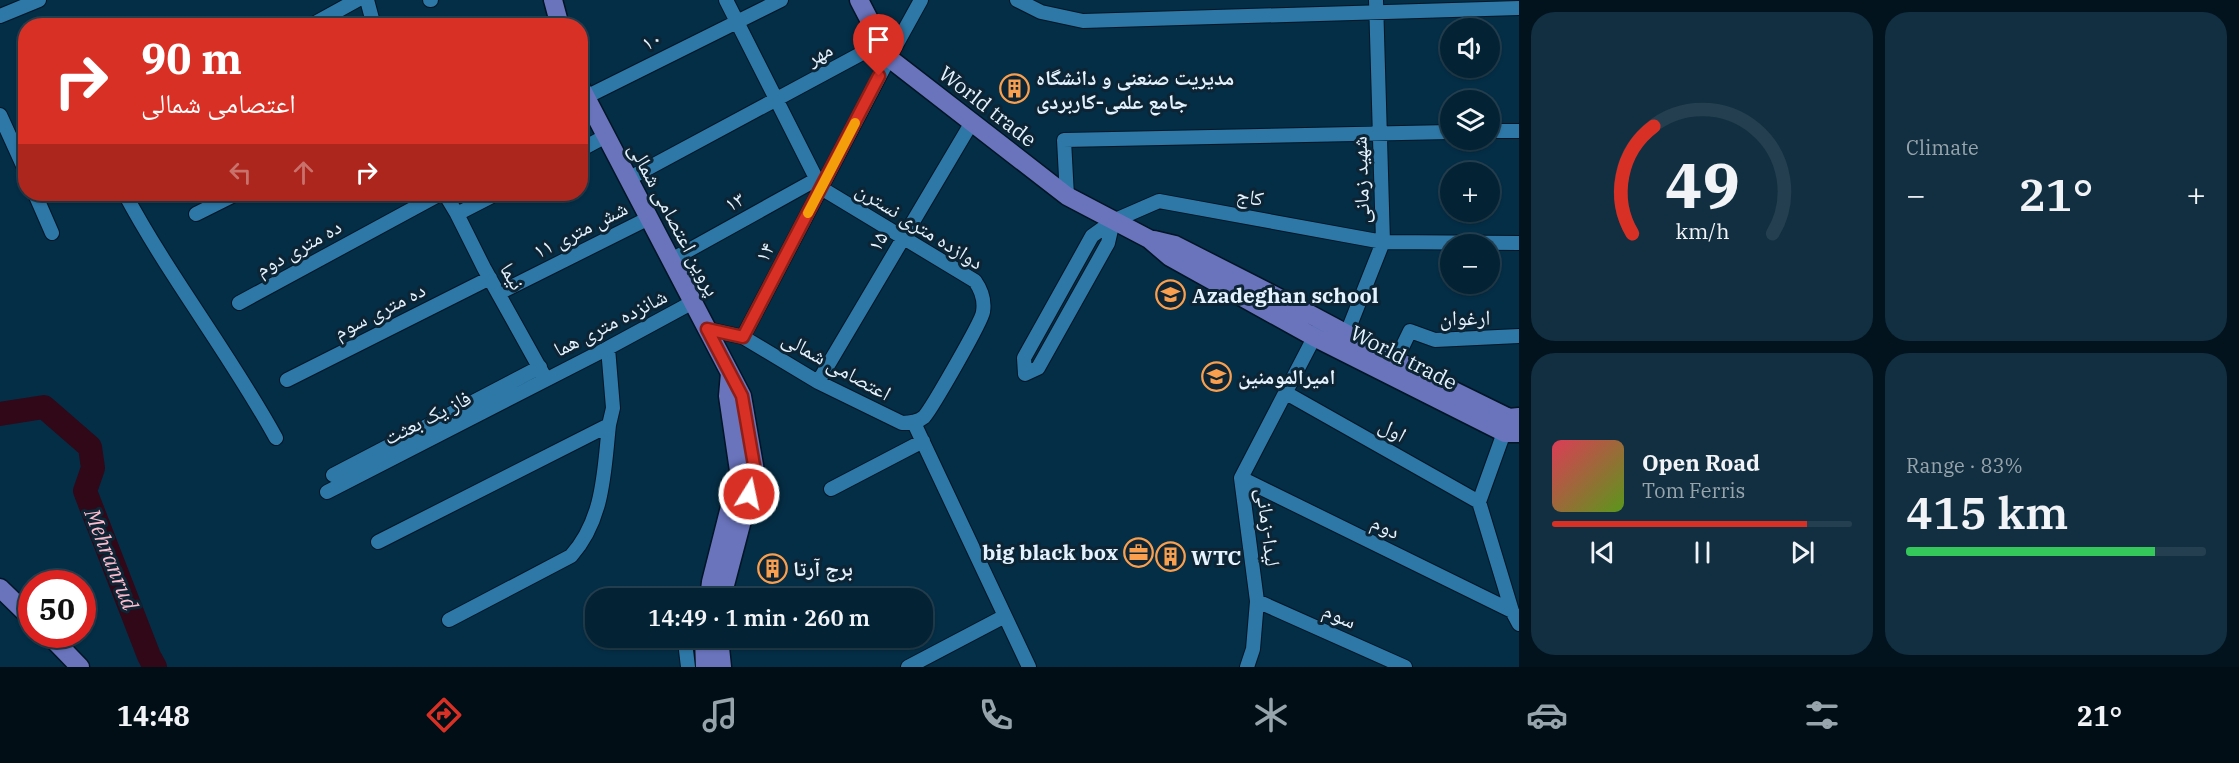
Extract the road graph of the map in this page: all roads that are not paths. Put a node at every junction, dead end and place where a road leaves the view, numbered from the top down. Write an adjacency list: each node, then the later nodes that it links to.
1 (39, 0): 12 (street)
2 (357, 0): 13 (street)
3 (368, 0): 14 (street)
4 (555, 0): 15 (main road)
5 (726, 0): 16 (street)
6 (781, 0): 16 (street, ۱۰)
7 (859, 0): 17 (main road, World trade)
8 (921, 0): 17 (street, ۱۴)
9 (1017, 0): 10 (street)
10 (1376, 7): 11 (street); 26 (street, شهید زمانی)
11 (1519, 8)
12 (0, 16)
13 (324, 18)
14 (372, 18)
15 (558, 18)
16 (736, 21): 18 (street, ۱۰); 19 (street)
17 (885, 51): 19 (street, مهر); 22 (main road, World trade); 31 (street, ۱۴)
18 (588, 90)
19 (777, 100): 30 (street, مهر); 31 (street)
20 (588, 102): 27 (main road, پروین اعتصامی شمالی)
21 (0, 115): 29 (street)
22 (972, 122): 32 (main road, World trade); 44 (street, ۱۵)
23 (1500, 131): 24 (street)
24 (1519, 131)
25 (1440, 132): 26 (street)
26 (1380, 134): 32 (street); 45 (street, شهید زمانی)
27 (606, 136): 28 (street); 30 (main road, پروین اعتصامی شمالی)
28 (588, 146)
29 (18, 154)
30 (628, 179): 41 (main road, پروین اعتصامی شمالی)
31 (819, 184): 44 (street, دوازده متری نسترن); 47 (street, ۱۳); 55 (street, ۱۴)
32 (1067, 196): 42 (main road, World trade)
33 (38, 201): 43 (street)
34 (129, 201): 68 (street)
35 (222, 201): 40 (street)
36 (427, 201): 51 (street, ده متری دوم)
37 (449, 201): 39 (street, نیما)
38 (482, 201): 39 (street)
39 (457, 213): 48 (street, نیما)
40 (196, 214)
41 (649, 218): 47 (main road, پروین اعتصامی شمالی); 49 (street, ۱۱ شش متری)
42 (1113, 221): 45 (street, کاج); 53 (main road, World trade); 61 (street, کاج)
43 (52, 232)
44 (903, 238): 63 (street, ۱۵); 65 (street, دوازده متری نسترن)
45 (1383, 242): 46 (street, کاج); 56 (street, شهید زمانی)
46 (1519, 243)
47 (671, 260): 50 (main road, پروین اعتصامی شمالی)
48 (490, 278): 49 (street, نیما); 62 (street, ده متری سوم)
49 (499, 293): 59 (street, نیما)
50 (693, 302): 52 (main road, پروین اعتصامی شمالی); 57 (street, شانزده متری هما)
51 (239, 303)
52 (707, 329): 55 (street, اعتصامی شمالی); 60 (main road, پروین اعتصامی شمالی)
53 (1318, 329): 56 (main road, World trade); 64 (street, لیدا-زمانی)
54 (1519, 336): 58 (street, ارغوان)
55 (743, 337): 63 (street, اعتصامی شمالی)
56 (1344, 342): 58 (main road, World trade); 67 (main road, World trade)
57 (608, 348): 59 (street, شانزده متری هما); 66 (street)
58 (1396, 360): 67 (main road, World trade)
59 (543, 373): 70 (street); 73 (street, فاز یک بعثت)
60 (730, 373): 77 (main road, پروین اعتصامی شمالی); 78 (main road, پروین اعتصامی شمالی)
61 (1025, 374)
62 (287, 380)
63 (818, 382): 65 (street, اعتصامی شمالی)
64 (1286, 393): 71 (street, لیدا-زمانی); 74 (street, اول)
65 (914, 423): 69 (street)
66 (609, 425): 75 (street); 83 (street)
67 (1513, 425): 74 (street)
68 (276, 438)
69 (923, 441): 72 (street); 82 (street)
70 (333, 475)
71 (1241, 478): 79 (street, لیدا-زمانی); 81 (street, دوم)
72 (831, 489)
73 (327, 492)
74 (1479, 501): 81 (street)
75 (378, 542)
76 (0, 588): 80 (main road)
77 (710, 588)
78 (725, 588)
79 (1257, 601): 95 (street, لیدا-زمانی); 96 (street, سوم)
80 (18, 605)
81 (1512, 611): 84 (street)
82 (1005, 616): 93 (street); 94 (street)
83 (449, 620)
84 (1519, 624)
85 (62, 648): 89 (main road)
86 (686, 648): 90 (street)
87 (704, 648): 91 (main road)
88 (721, 648): 92 (main road)
89 (80, 667)
90 (688, 667)
91 (705, 667)
92 (722, 667)
93 (908, 667)
94 (1029, 667)
95 (1247, 667)
96 (1405, 667)

